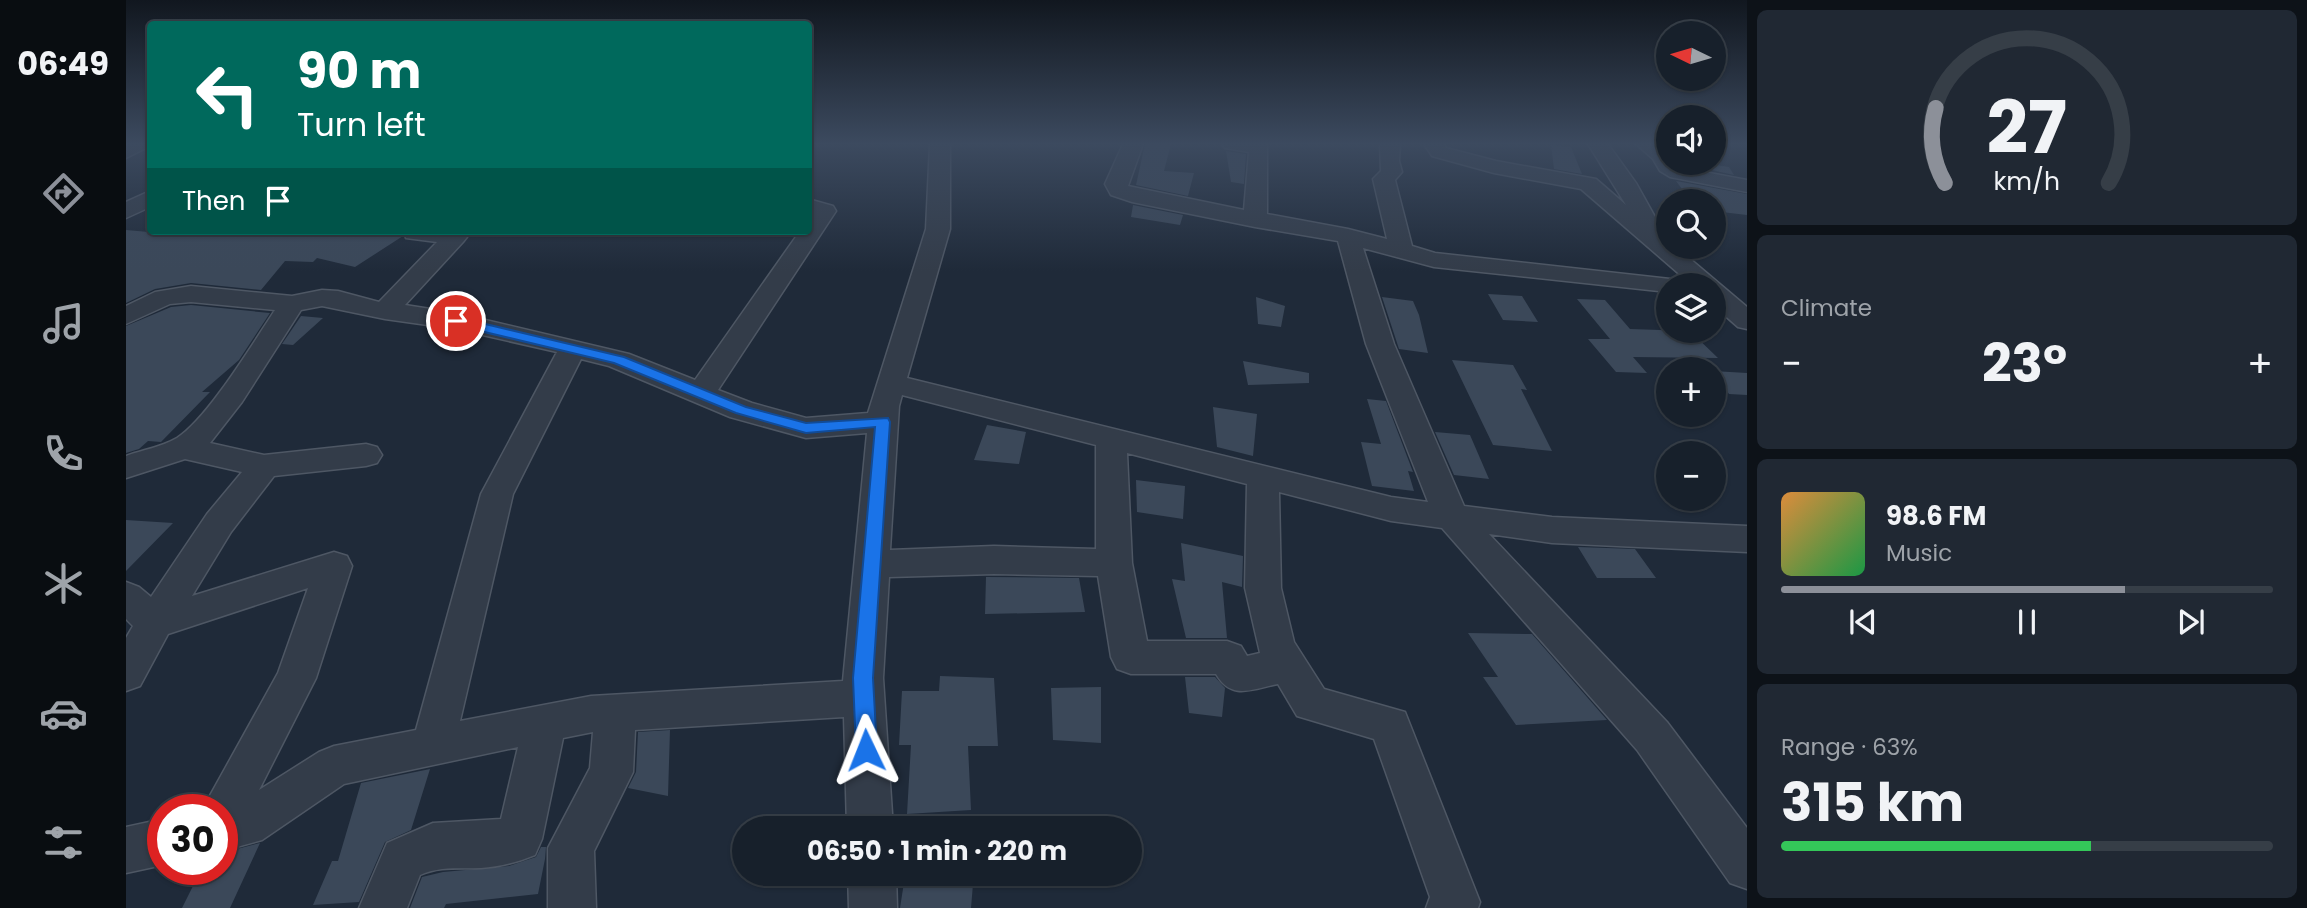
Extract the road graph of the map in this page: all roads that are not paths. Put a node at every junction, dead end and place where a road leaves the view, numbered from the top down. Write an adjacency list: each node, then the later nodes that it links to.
1 (939, 186): 27 (street)
2 (1117, 186): 10 (street)
3 (1257, 186): 10 (street)
4 (1386, 186): 17 (street)
5 (1591, 186): 16 (street)
6 (1627, 186): 15 (street)
7 (147, 200): 9 (street)
8 (812, 207): 11 (street)
9 (126, 211)
10 (1255, 220): 14 (street)
11 (812, 230)
12 (434, 235): 23 (street)
13 (809, 235): 28 (street)
14 (1349, 236): 17 (street); 36 (street)
15 (1656, 236)
16 (1656, 241)
17 (1401, 251): 20 (street)
18 (1677, 259): 19 (street)
19 (1693, 273)
20 (1656, 284)
21 (1726, 302): 25 (street)
22 (292, 304): 23 (street); 24 (street); 31 (street)
23 (385, 311): 26 (street)
24 (126, 316)
25 (1747, 321)
26 (573, 348): 28 (street); 47 (street)
27 (891, 383): 29 (street); 30 (street)
28 (701, 393): 29 (street)
29 (883, 422): 39 (street)
30 (1111, 439): 35 (street); 38 (street)
31 (184, 448): 33 (street); 34 (street)
32 (366, 455): 33 (street)
33 (264, 466): 41 (street)
34 (126, 467)
35 (1264, 477): 36 (street); 42 (street)
36 (1451, 516): 37 (street); 53 (street)
37 (1747, 539)
38 (1114, 563): 39 (street); 42 (street)
39 (872, 564): 44 (street)
40 (126, 597): 41 (street)
41 (155, 624): 43 (street); 48 (street)
42 (1287, 665): 58 (street)
43 (126, 674)
44 (864, 698): 45 (street); 49 (street)
45 (616, 712): 46 (street); 56 (street)
46 (545, 723): 47 (street); 55 (street)
47 (433, 746): 50 (street)
48 (234, 794)
49 (869, 816)
50 (238, 826)
51 (147, 845): 52 (street)
52 (126, 850)
53 (1747, 866)
54 (872, 886): 57 (street)
55 (383, 908)
56 (572, 908)
57 (873, 908)
58 (1450, 908)

